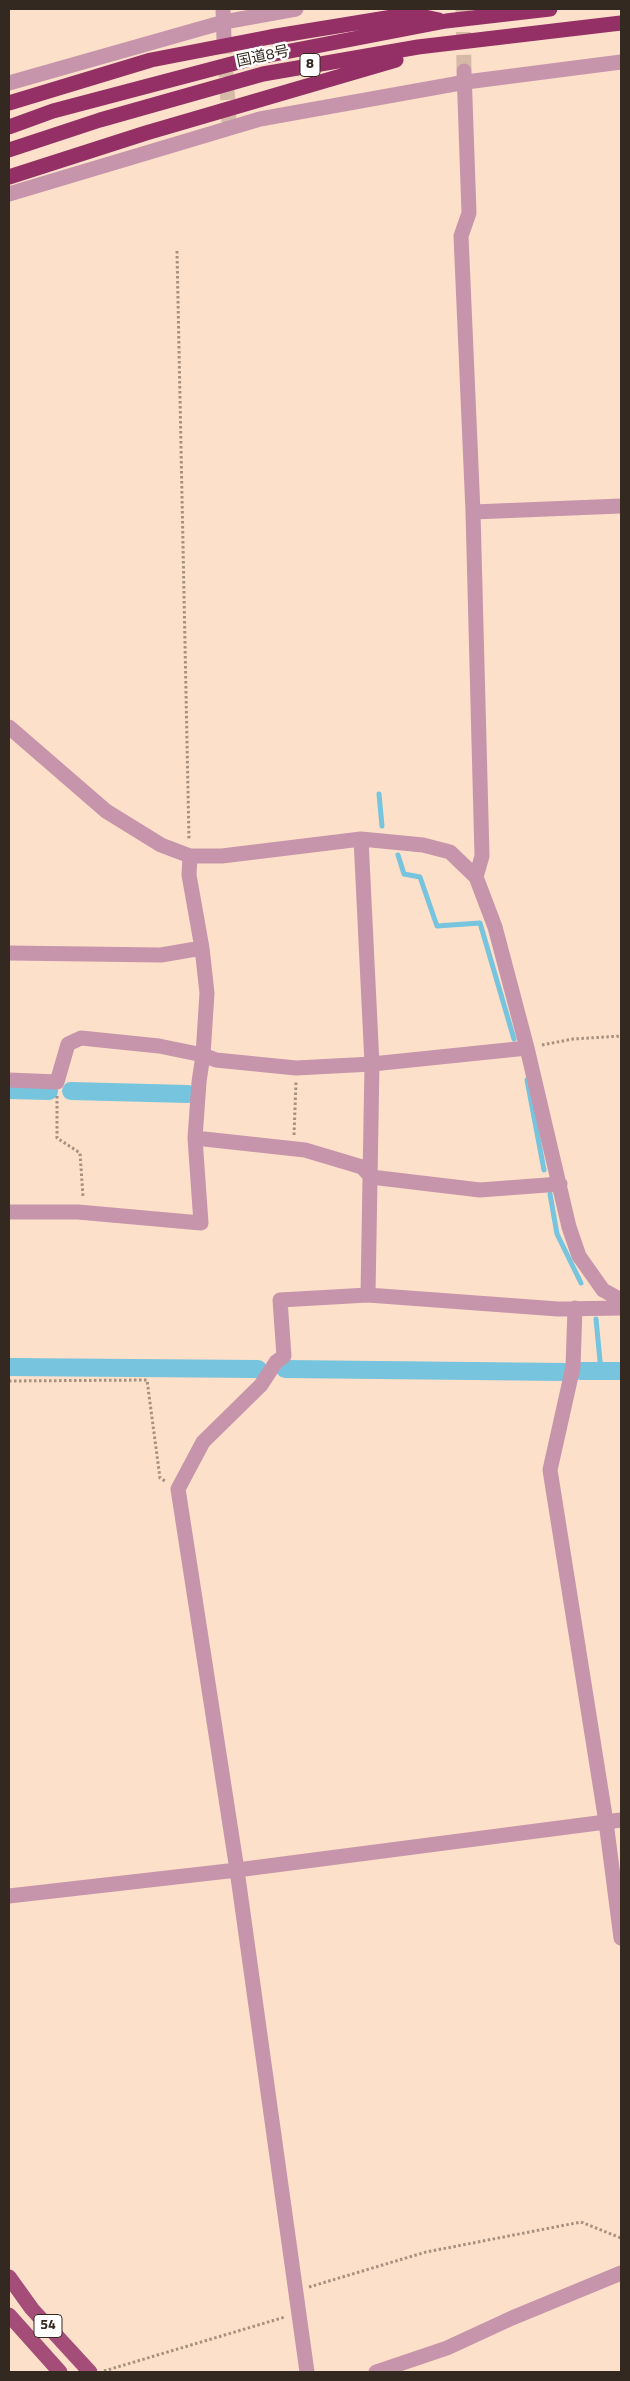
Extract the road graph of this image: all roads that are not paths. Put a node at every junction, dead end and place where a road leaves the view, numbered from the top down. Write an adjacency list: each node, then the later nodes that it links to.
1 (296, 9): 3 (street)
2 (550, 9): 4 (highway, 国道8号 / 8)
3 (223, 15): 6 (street); 10 (street)
4 (446, 21): 11 (highway, 8); 12 (highway, 国道8号 / 8)
5 (621, 23): 7 (highway, 国道8号 / 8)
6 (224, 39)
7 (470, 42): 13 (highway, 国道8号 / 8); 14 (highway, 8)
8 (621, 62): 9 (street)
9 (465, 76): 15 (street); 17 (street)
10 (9, 83)
11 (9, 102)
12 (9, 126)
13 (9, 150)
14 (9, 177)
15 (9, 194)
16 (621, 506): 17 (street)
17 (473, 512): 21 (street)
18 (9, 727): 20 (street)
19 (361, 839): 20 (street); 21 (street); 26 (street)
20 (190, 856): 22 (street)
21 (476, 877): 24 (street)
22 (202, 948): 23 (street); 25 (street)
23 (9, 953)
24 (527, 1048): 26 (street); 30 (street)
25 (204, 1054): 26 (street); 27 (street); 28 (street)
26 (372, 1064): 29 (street)
27 (9, 1080)
28 (195, 1138): 29 (street); 31 (street)
29 (371, 1177): 30 (street); 32 (street)
30 (560, 1184): 33 (street)
31 (9, 1212)
32 (368, 1296): 34 (street); 37 (street)
33 (621, 1300)
34 (574, 1308): 35 (street); 36 (street)
35 (621, 1308)
36 (614, 1821): 37 (street); 39 (street)
37 (237, 1870): 38 (street); 45 (street)
38 (9, 1896)
39 (621, 1938)
40 (621, 2273): 46 (street)
41 (9, 2277): 44 (main road, 54)
42 (9, 2314): 43 (main road, 54)
43 (60, 2372)
44 (90, 2372)
45 (307, 2372)
46 (376, 2372)

